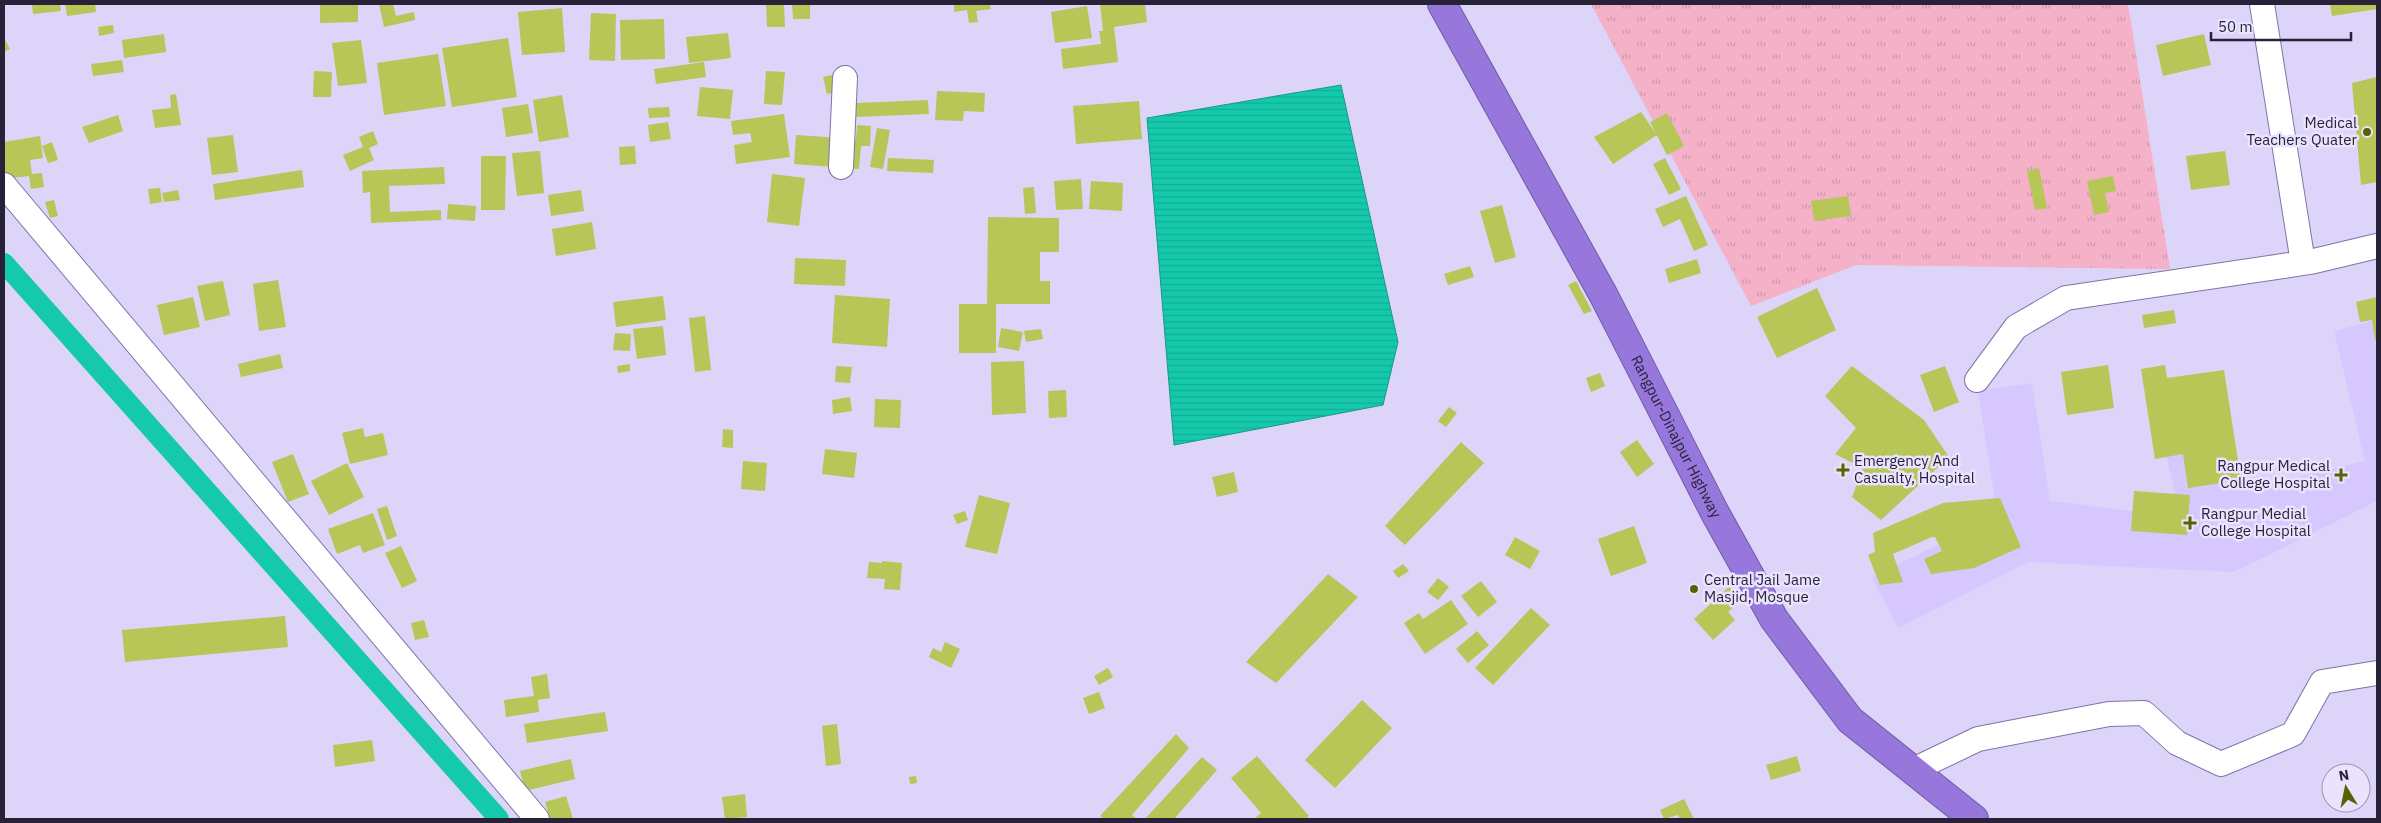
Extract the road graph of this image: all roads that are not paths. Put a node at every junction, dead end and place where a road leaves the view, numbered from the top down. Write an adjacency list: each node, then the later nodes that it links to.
1 (1442, 4): 10 (highway, Rangpur-Dinajpur Highway)
2 (2262, 4): 7 (street)
3 (845, 78): 4 (street)
4 (841, 167)
5 (4, 185): 11 (street)
6 (2377, 246): 7 (street)
7 (2303, 263): 8 (street)
8 (1977, 380)
9 (2377, 673): 10 (street)
10 (1913, 770): 12 (highway, Rangpur-Dinajpur Highway)
11 (538, 819)
12 (1974, 819)

